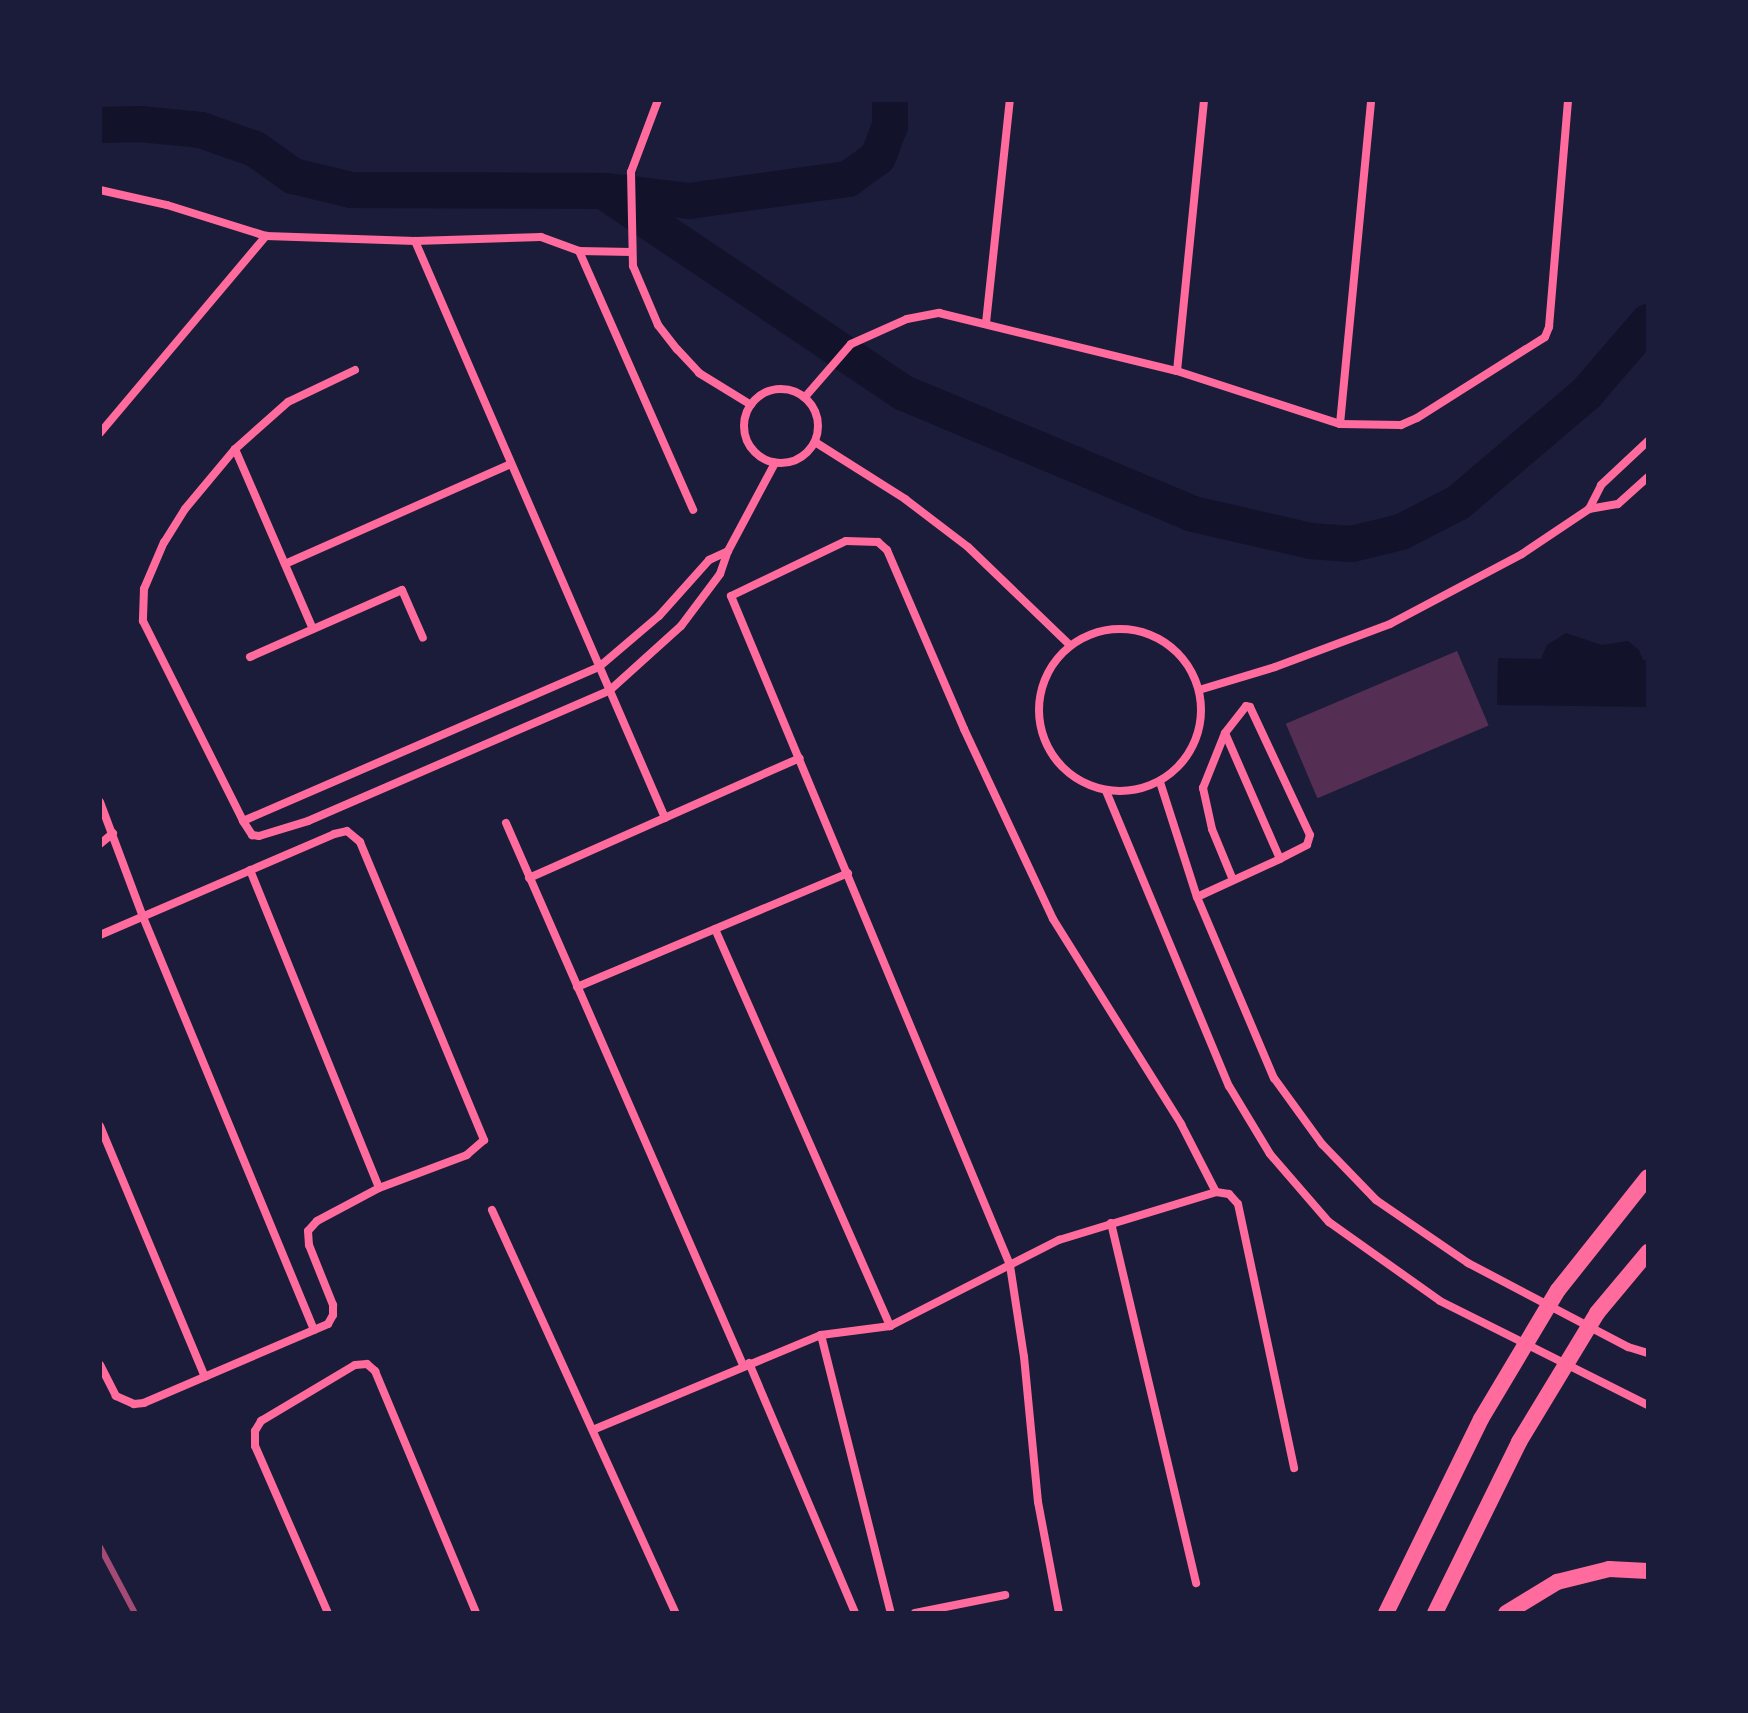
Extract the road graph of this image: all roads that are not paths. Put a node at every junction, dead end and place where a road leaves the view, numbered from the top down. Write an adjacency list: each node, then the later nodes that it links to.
1 (658, 100): 10 (street)
2 (1010, 100): 11 (street)
3 (1204, 100): 13 (street)
4 (1371, 100): 16 (street)
5 (1568, 100): 16 (street)
6 (100, 190): 7 (street)
7 (266, 236): 8 (street); 17 (street)
8 (415, 241): 9 (street); 22 (street)
9 (579, 251): 10 (street); 25 (street)
10 (632, 252): 15 (street)
11 (986, 323): 13 (street); 14 (street)
12 (355, 370): 20 (street)
13 (1177, 371): 16 (street)
14 (805, 397): 15 (street); 19 (street)
15 (751, 405): 21 (street)
16 (1340, 424)
17 (100, 433)
18 (1648, 441): 24 (street)
19 (815, 442): 21 (street); 30 (street)
20 (235, 449): 27 (street); 41 (street)
21 (775, 463): 26 (street)
22 (511, 464): 27 (street); 32 (street)
23 (1648, 477): 24 (street)
24 (1589, 509): 33 (street)
25 (693, 510)
26 (728, 551): 32 (street); 34 (street)
27 (285, 564): 28 (street)
28 (313, 629): 29 (street); 31 (street)
29 (423, 638)
30 (1070, 645): 33 (street); 38 (street)
31 (250, 657)
32 (599, 667): 34 (street); 41 (street)
33 (1199, 690): 37 (street)
34 (609, 691): 40 (street); 41 (street)
35 (1225, 733): 45 (street); 45 (street); 49 (street)
36 (800, 758): 40 (street); 47 (street); 58 (street)
37 (1160, 782): 38 (street); 50 (street)
38 (1106, 791): 70 (street)
39 (100, 802): 43 (street)
40 (665, 818): 48 (street)
41 (243, 821)
42 (506, 823): 48 (street)
43 (113, 833): 44 (street); 51 (street)
44 (100, 844)
45 (1280, 859): 49 (street)
46 (250, 870): 51 (street); 57 (street); 57 (street)
47 (848, 873): 52 (street); 62 (street)
48 (529, 878): 54 (street)
49 (1233, 880): 50 (street)
50 (1197, 897): 66 (street)
51 (143, 917): 53 (street); 64 (street)
52 (715, 929): 54 (street); 63 (street)
53 (100, 935)
54 (577, 987): 67 (street)
55 (100, 1126): 69 (street)
56 (1648, 1177): 83 (highway)
57 (379, 1188): 64 (street)
58 (1216, 1192): 60 (street); 72 (street)
59 (492, 1210): 71 (street)
60 (1111, 1223): 62 (street); 74 (street)
61 (1648, 1252): 84 (highway)
62 (1010, 1265): 63 (street); 82 (street)
63 (890, 1326): 65 (street)
64 (314, 1330): 69 (street)
65 (821, 1335): 67 (street); 80 (street)
66 (1648, 1353)
67 (746, 1364): 71 (street); 79 (street)
68 (100, 1365): 69 (street)
69 (205, 1377)
70 (1648, 1405)
71 (595, 1429): 78 (street)
72 (1294, 1468)
73 (1648, 1571): 85 (highway)
74 (1196, 1583)
75 (1005, 1595): 81 (street)
76 (328, 1613): 77 (street)
77 (476, 1613)
78 (676, 1613)
79 (855, 1613)
80 (891, 1613)
81 (915, 1613)
82 (1059, 1613)
83 (1386, 1613)
84 (1435, 1613)
85 (1506, 1613)

